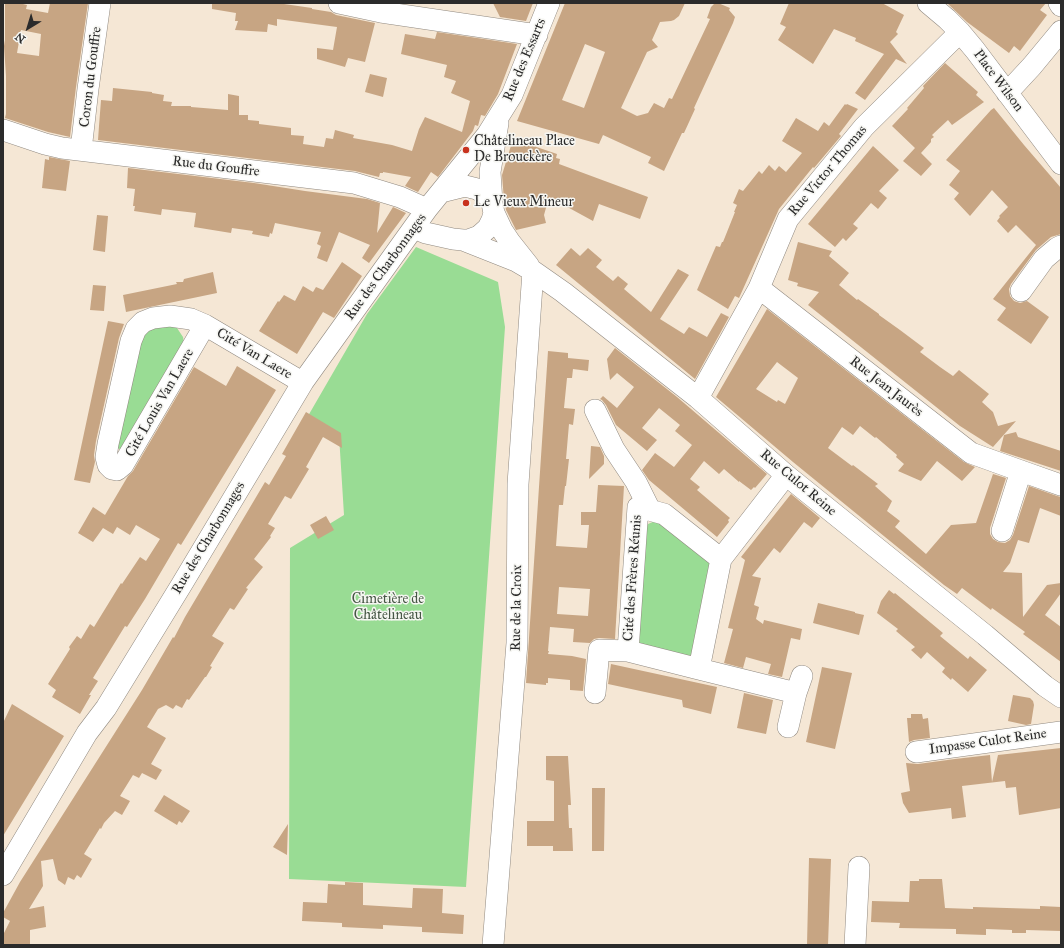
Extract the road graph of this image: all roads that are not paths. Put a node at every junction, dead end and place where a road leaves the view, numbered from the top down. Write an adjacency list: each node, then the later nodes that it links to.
1 (100, 3): 13 (street, Coron du Gouffre)
2 (339, 3): 9 (street)
3 (549, 3): 9 (street, Rue des Essarts)
4 (1059, 3): 6 (street)
5 (932, 4): 8 (street, Place Wilson)
6 (1061, 6)
7 (1061, 31): 10 (street)
8 (960, 32): 10 (street, Place Wilson); 22 (street, Rue Victor Thomas)
9 (537, 35): 11 (street, Rue des Essarts)
10 (1007, 93): 14 (street, Place Wilson)
11 (499, 116): 15 (street, Rue des Essarts); 16 (street)
12 (3, 130): 13 (street, Rue du Gouffre)
13 (81, 150): 17 (street, Rue du Gouffre)
14 (1061, 164)
15 (441, 192): 16 (street); 17 (street, Rue des Charbonnages)
16 (493, 208): 19 (street); 21 (street)
17 (428, 209): 18 (street, Rue des Charbonnages)
18 (414, 228): 19 (street); 25 (street, Rue des Charbonnages)
19 (463, 240): 21 (street)
20 (1061, 246): 23 (street)
21 (533, 271): 26 (street, Rue Culot Reine); 43 (street, Rue de la Croix)
22 (759, 288): 26 (street, Rue Victor Thomas); 28 (street, Rue Jean Jaurès)
23 (1021, 291)
24 (205, 325): 24 (street, Cité Louis Van Laere); 25 (street, Cité Van Laere)
25 (303, 382): 42 (street, Rue des Charbonnages)
26 (698, 398): 29 (street, Rue Culot Reine)
27 (595, 410): 31 (street)
28 (1021, 471): 30 (street, Rue Jean Jaurès); 32 (street)
29 (786, 475): 33 (street); 37 (street, Rue Culot Reine)
30 (1061, 485)
31 (650, 510): 33 (street, Cité des Frères Réunis); 34 (street, Cité des Frères Réunis)
32 (1002, 531)
33 (721, 559): 35 (street)
34 (628, 652): 35 (street, Cité des Frères Réunis); 36 (street, Cité des Frères Réunis)
35 (699, 669): 38 (street, Cité des Frères Réunis)
36 (595, 693)
37 (1061, 697)
38 (788, 727)
39 (1061, 732): 40 (street, Impasse Culot Reine)
40 (916, 752)
41 (860, 867): 44 (street)
42 (3, 875)
43 (493, 945)
44 (855, 945)

